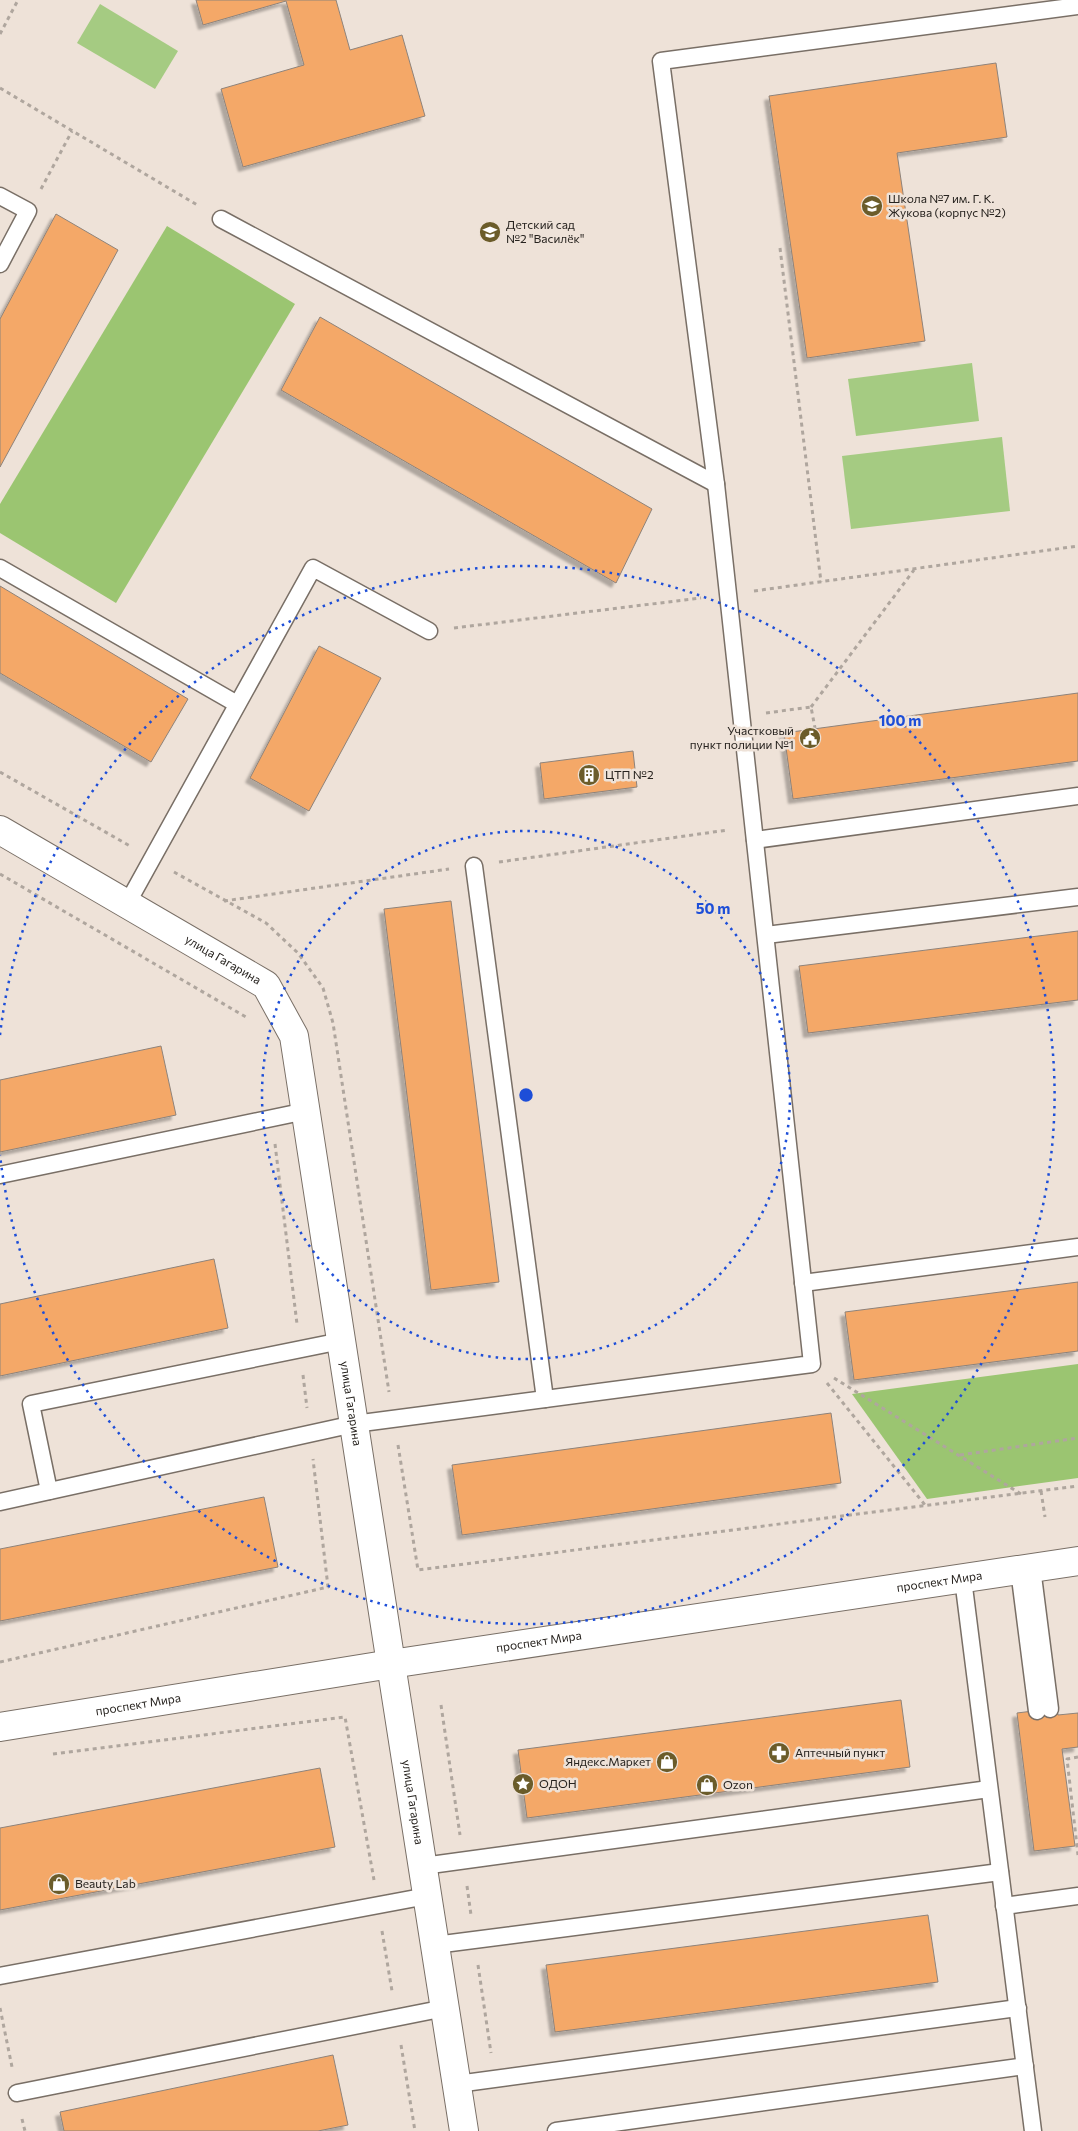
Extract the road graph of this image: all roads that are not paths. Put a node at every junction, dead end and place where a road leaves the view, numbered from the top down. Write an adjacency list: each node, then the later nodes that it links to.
1 (1078, 6): 5 (lane)
2 (0, 196): 4 (lane)
3 (221, 219): 5 (lane)
4 (0, 264)
5 (716, 484): 11 (lane)
6 (0, 568): 8 (lane)
7 (429, 631): 8 (lane)
8 (238, 704): 14 (lane)
9 (1078, 796): 11 (lane)
10 (0, 830): 14 (street, улица Гагарина)
11 (754, 833): 15 (lane)
12 (474, 866): 21 (lane)
13 (1078, 896): 15 (lane)
14 (127, 904): 16 (street, улица Гагарина)
15 (766, 936): 19 (lane)
16 (306, 1111): 17 (lane); 20 (street, улица Гагарина)
17 (0, 1175)
18 (1078, 1247): 19 (lane)
19 (803, 1283): 21 (lane)
20 (341, 1341): 22 (street, улица Гагарина); 23 (lane)
21 (545, 1399): 22 (lane)
22 (354, 1424): 23 (lane); 28 (street, улица Гагарина)
23 (49, 1491): 24 (lane)
24 (0, 1502)
25 (1078, 1561): 26 (street, проспект Мира)
26 (1026, 1569): 27 (street, проспект Мира); 29 (lane)
27 (963, 1579): 28 (street, проспект Мира); 31 (lane)
28 (391, 1664): 30 (street, проспект Мира); 32 (street, улица Гагарина)
29 (1043, 1710)
30 (0, 1727)
31 (989, 1790): 32 (lane); 33 (lane)
32 (422, 1866): 34 (street, улица Гагарина)
33 (1000, 1872): 36 (lane); 37 (lane)
34 (427, 1896): 37 (street, улица Гагарина); 38 (lane)
35 (1078, 1896): 36 (lane)
36 (1004, 1906): 40 (lane)
37 (435, 1945): 39 (street, улица Гагарина)
38 (0, 1976)
39 (445, 2008): 42 (street, улица Гагарина); 43 (lane)
40 (1018, 2008): 41 (lane); 42 (lane)
41 (1025, 2066): 45 (lane); 46 (lane)
42 (457, 2084): 44 (street, улица Гагарина)
43 (17, 2093)
44 (464, 2131)
45 (556, 2131)
46 (1033, 2131)

